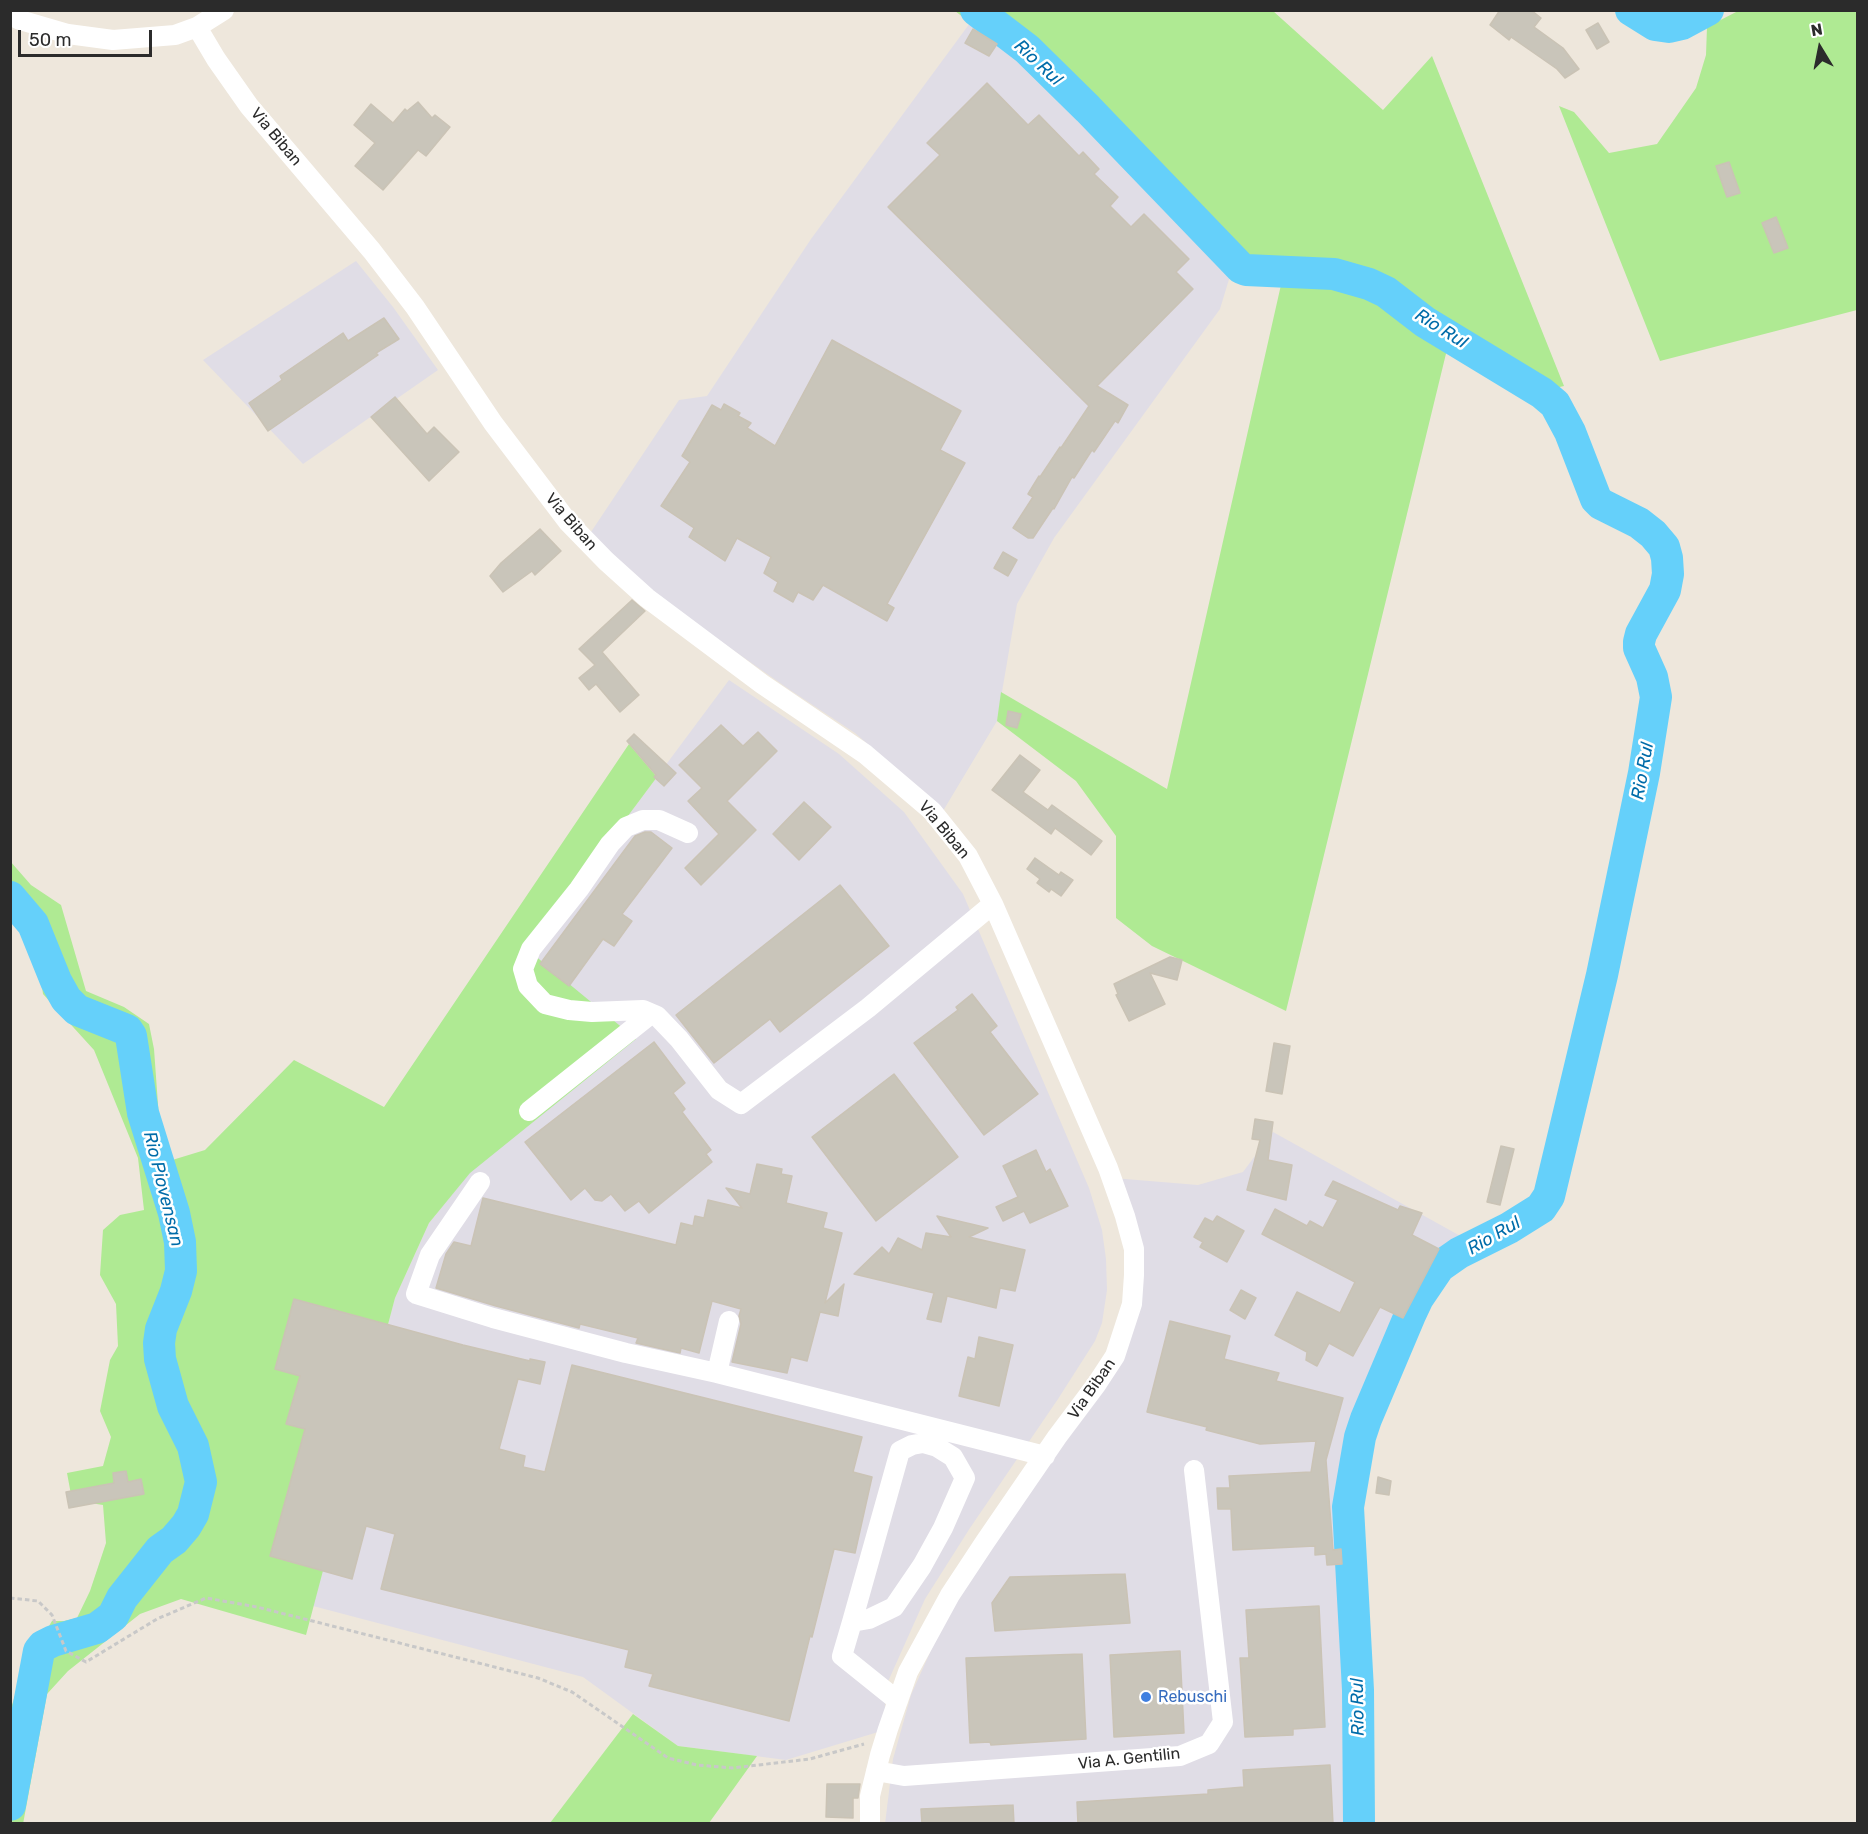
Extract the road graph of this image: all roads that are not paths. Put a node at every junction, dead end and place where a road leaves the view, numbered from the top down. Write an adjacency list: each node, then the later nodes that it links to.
1 (224, 10): 3 (street)
2 (10, 15): 3 (street)
3 (197, 27): 5 (street, Via Biban)
4 (688, 833): 6 (street)
5 (993, 904): 6 (street); 11 (street, Via Biban)
6 (651, 1014): 7 (street)
7 (529, 1111)
8 (480, 1182): 10 (street)
9 (729, 1321): 10 (street)
10 (717, 1372): 11 (street)
11 (1045, 1455): 14 (street, Via Biban)
12 (1194, 1470): 15 (street, Via A. Gentilin)
13 (852, 1623): 13 (street); 14 (street)
14 (898, 1701): 15 (street, Via Biban)
15 (876, 1771): 16 (street, Via Biban)
16 (870, 1824)

